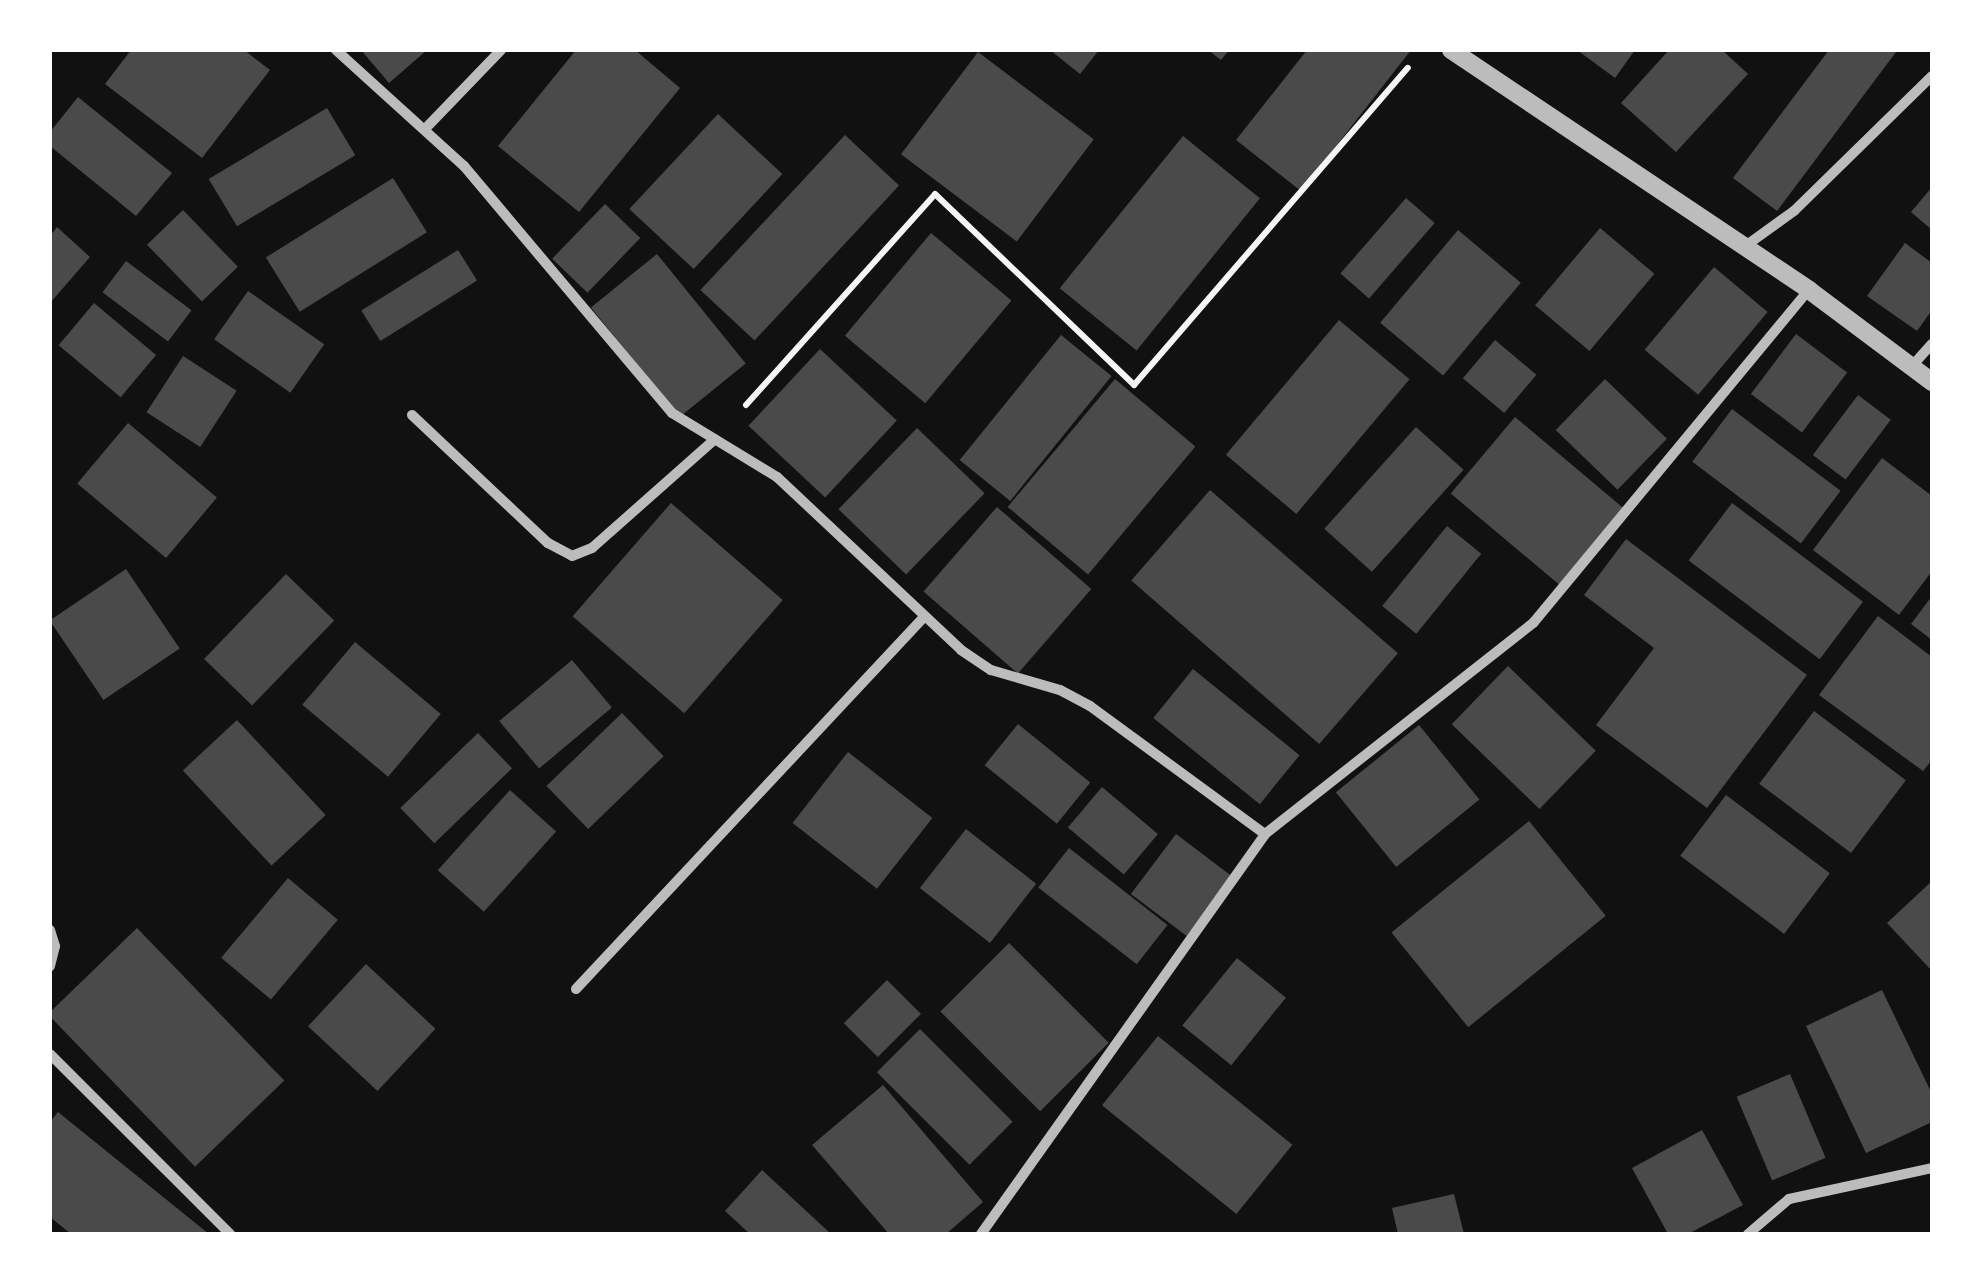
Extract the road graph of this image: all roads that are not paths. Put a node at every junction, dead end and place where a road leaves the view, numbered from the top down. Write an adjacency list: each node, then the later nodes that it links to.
1 (336, 50): 5 (street)
2 (502, 50): 5 (street)
3 (1451, 50): 6 (street)
4 (1932, 76): 6 (street)
5 (425, 129): 12 (street)
6 (1742, 248): 7 (street)
7 (1809, 290): 9 (street); 14 (street)
8 (1932, 344): 9 (street)
9 (1912, 366): 10 (street)
10 (1932, 382)
11 (412, 415): 12 (street)
12 (715, 439): 13 (street)
13 (924, 617): 14 (street); 17 (street)
14 (1265, 834): 21 (street)
15 (50, 930): 16 (street)
16 (50, 966)
17 (576, 989)
18 (50, 1054): 20 (street)
19 (1932, 1168): 22 (street)
20 (230, 1234)
21 (981, 1234)
22 (1748, 1234)

